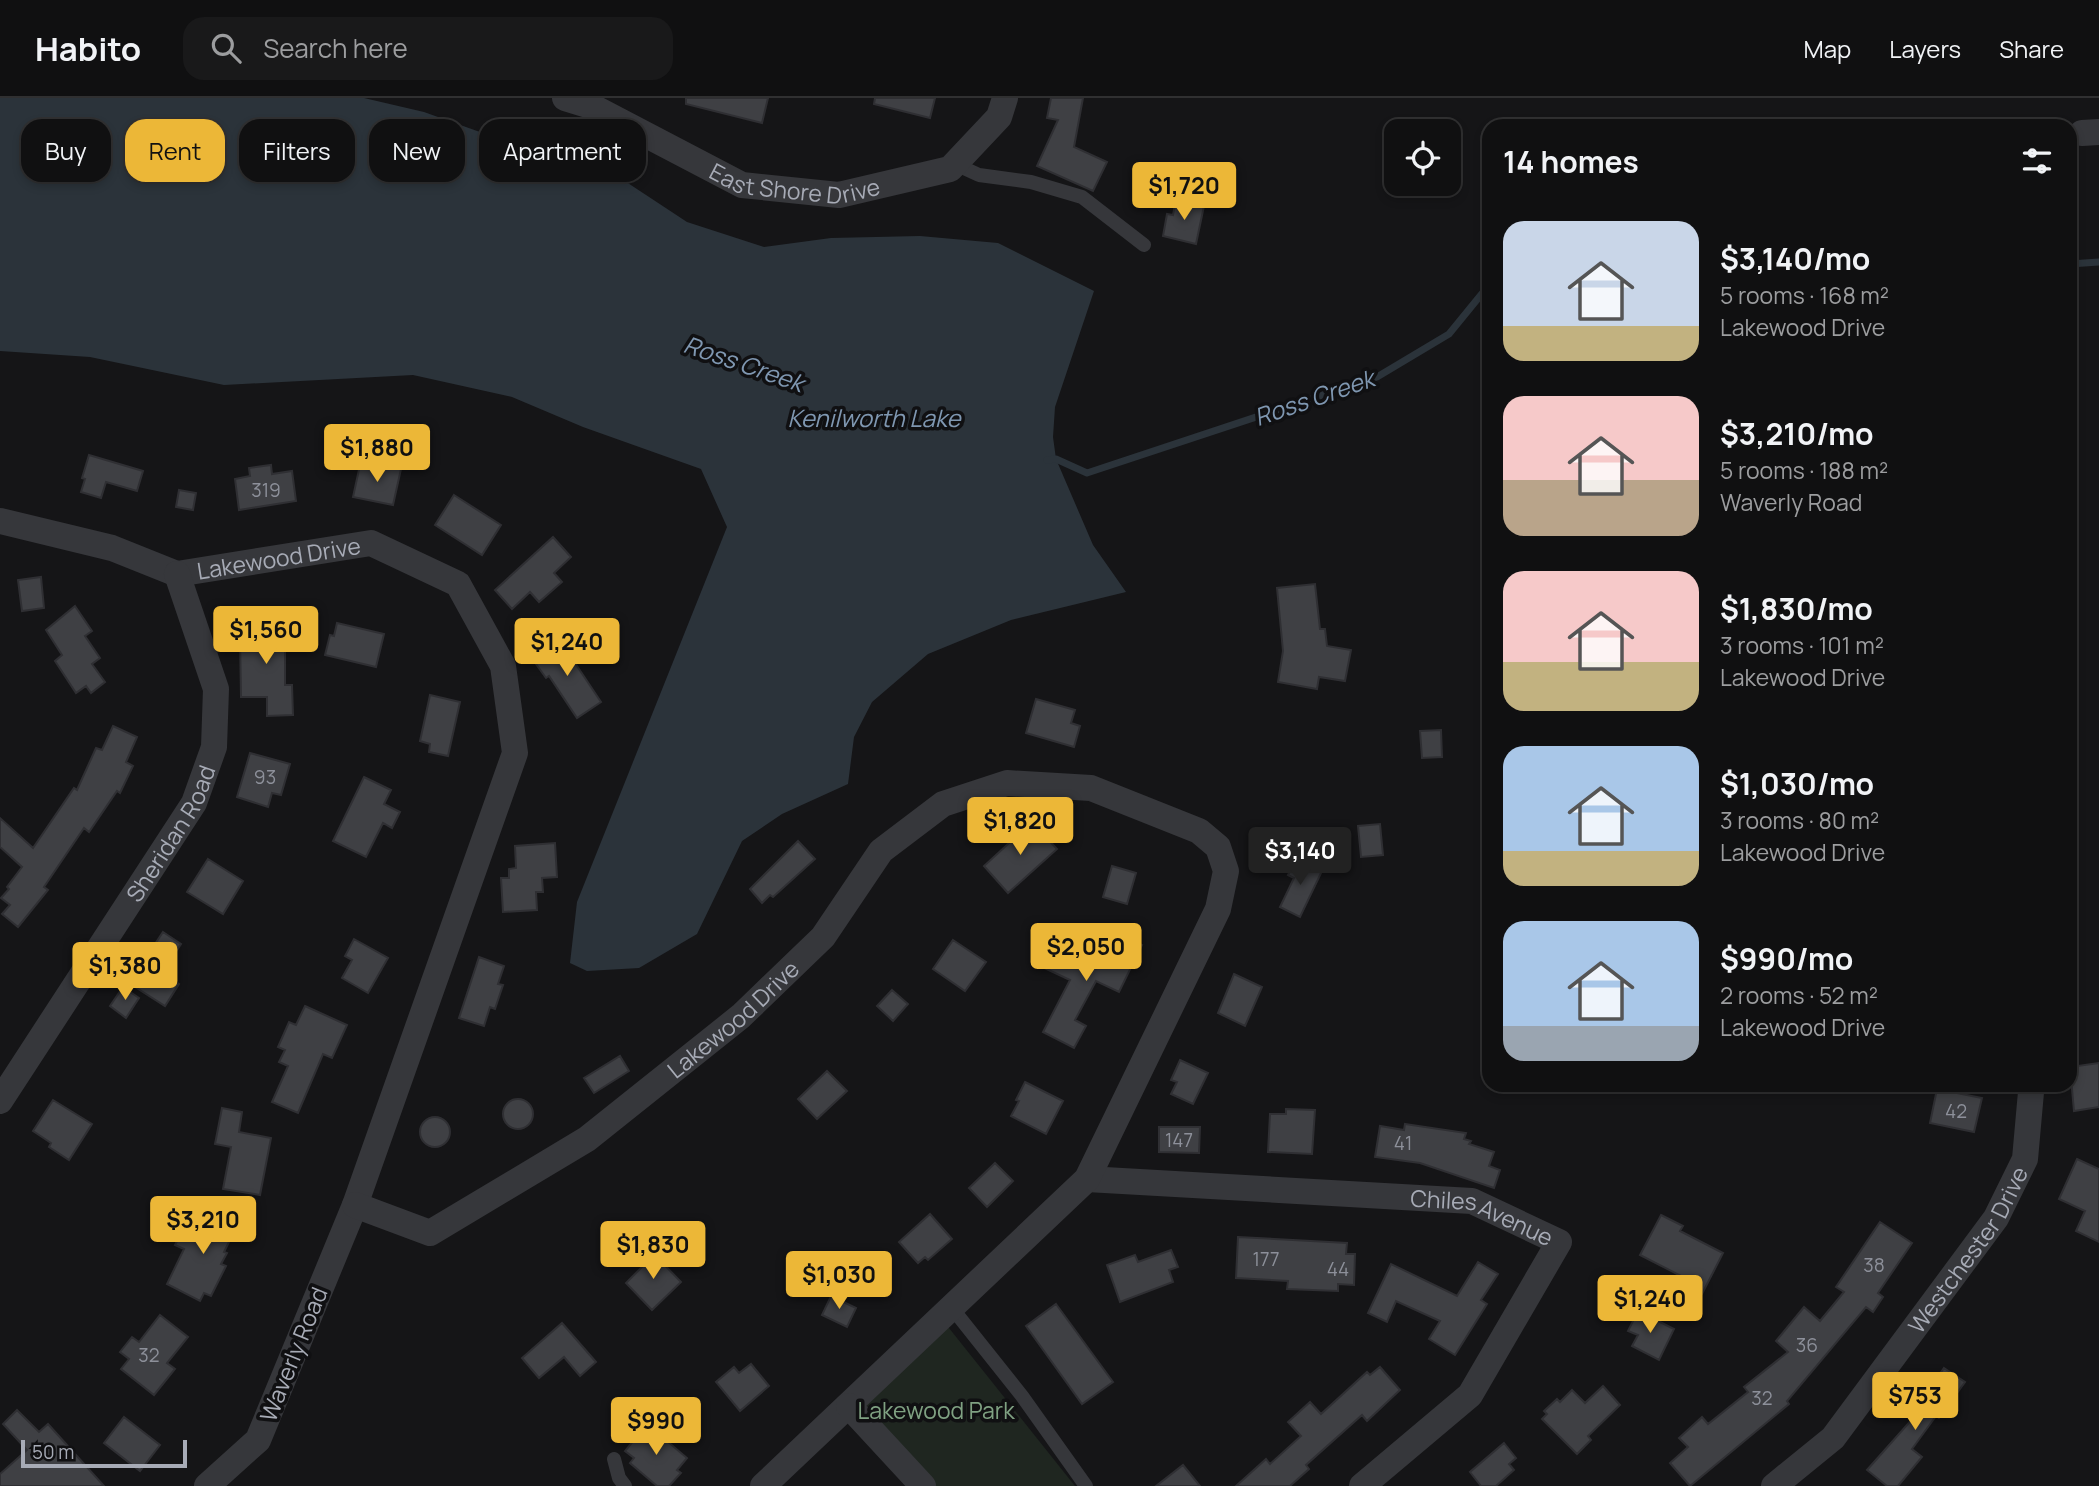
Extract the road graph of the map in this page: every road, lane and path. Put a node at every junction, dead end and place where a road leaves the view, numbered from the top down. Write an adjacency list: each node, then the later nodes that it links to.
1 (565, 98): 3 (street, East Shore Drive)
2 (1005, 98): 3 (street, East Shore Drive)
3 (955, 164): 4 (lane)
4 (1144, 245)
5 (0, 521): 6 (street)
6 (177, 574): 7 (street, Sheridan Road); 10 (street, Lakewood Drive)
7 (3, 1090)
8 (2031, 1092): 20 (street, Westchester Drive)
9 (1087, 1179): 10 (street, Lakewood Drive); 11 (street, Lakewood Drive); 19 (street, Chiles Avenue)
10 (355, 1205): 14 (street, Waverly Road)
11 (952, 1308): 12 (street, Lakewood Drive); 18 (lane)
12 (849, 1406): 16 (street, Lakewood Drive); 17 (street)
13 (614, 1459): 15 (lane)
14 (207, 1486)
15 (625, 1486)
16 (764, 1486)
17 (923, 1486)
18 (1086, 1486)
19 (1362, 1486)
20 (1774, 1486)

